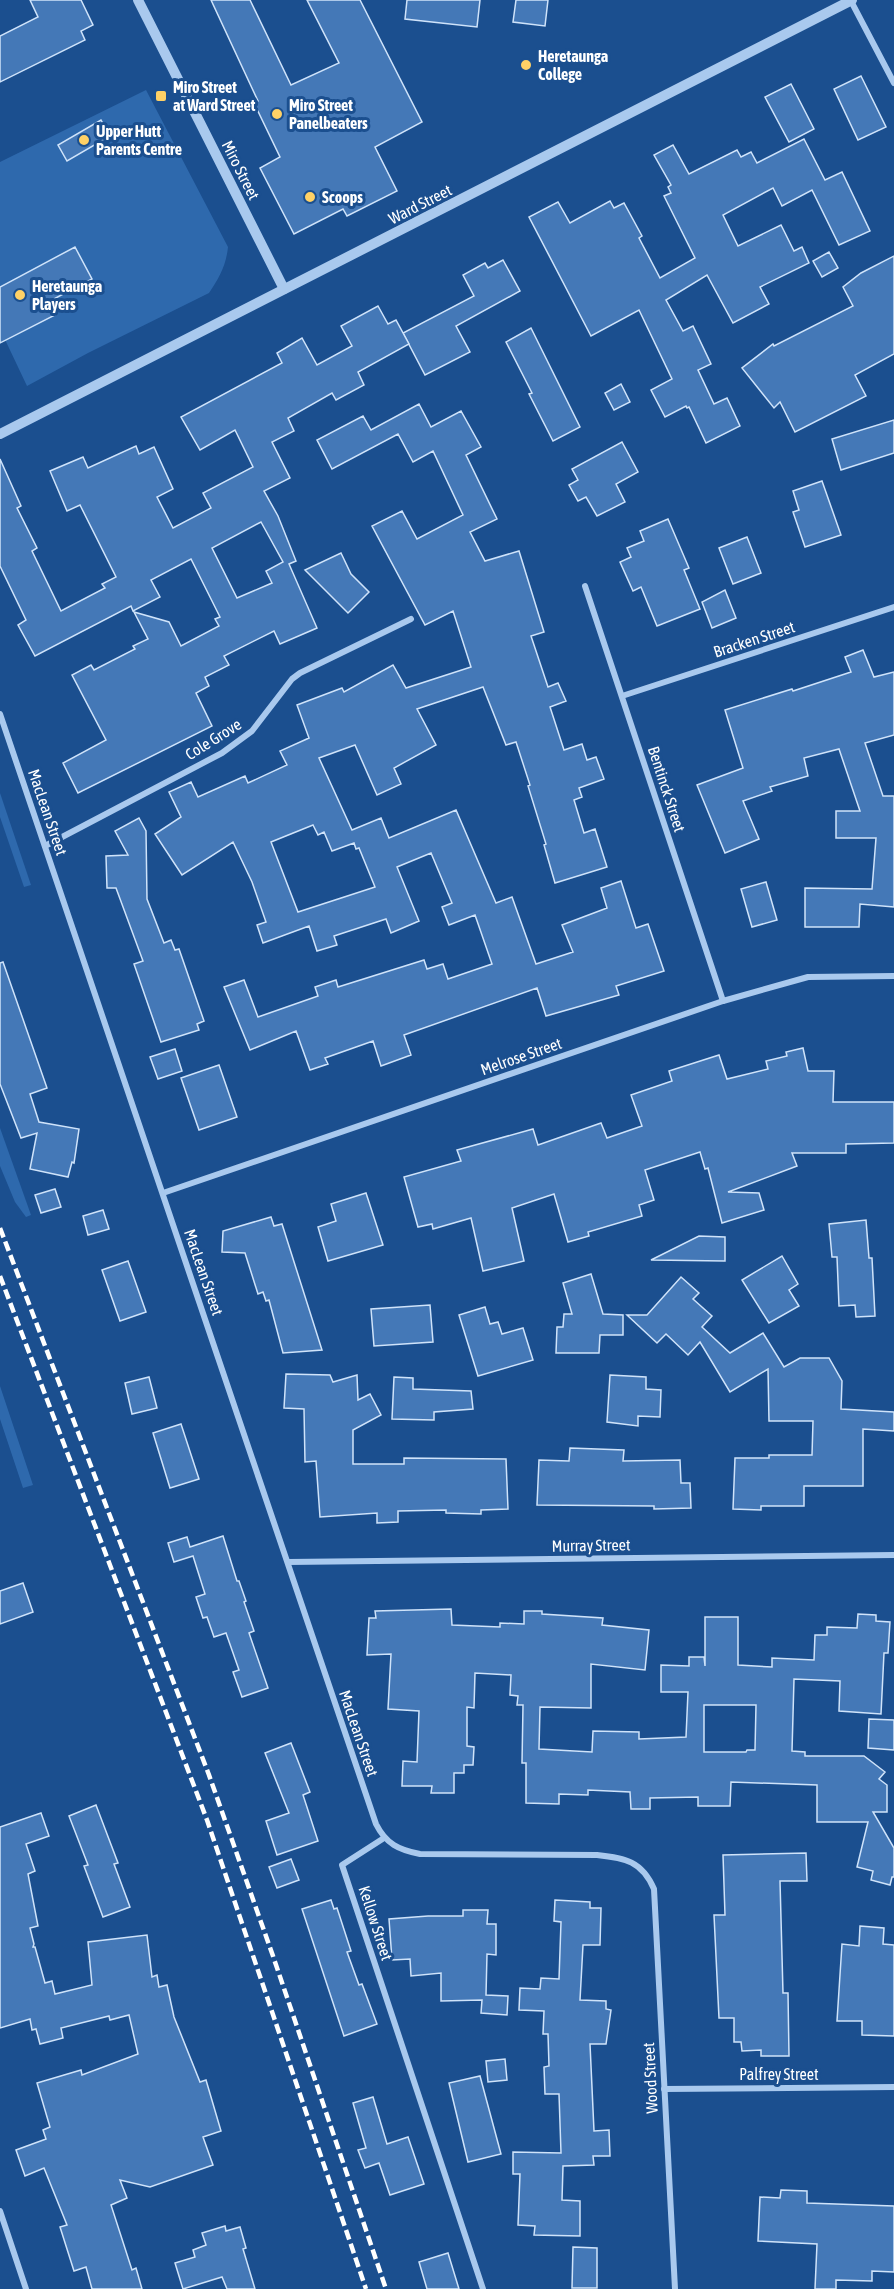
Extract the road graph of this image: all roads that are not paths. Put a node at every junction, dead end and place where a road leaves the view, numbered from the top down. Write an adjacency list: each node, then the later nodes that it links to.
1 (138, 0): 4 (street, Miro Street)
2 (852, 0): 3 (street); 4 (street, Ward Street)
3 (894, 83)
4 (284, 289): 5 (street, Ward Street)
5 (0, 434)
6 (585, 586): 9 (street, Bentinck Street)
7 (894, 607): 9 (street, Bracken Street)
8 (411, 619): 11 (street, Cole Grove)
9 (622, 696): 13 (street, Bentinck Street)
10 (0, 714): 11 (street, MacLean Street)
11 (45, 846): 14 (street, MacLean Street)
12 (894, 976): 13 (street, Melrose Street)
13 (723, 1001): 14 (street, Melrose Street)
14 (163, 1193): 16 (street, MacLean Street)
15 (894, 1555): 16 (street, Murray Street)
16 (288, 1562): 17 (street, MacLean Street)
17 (384, 1838): 19 (street, Wood Street); 22 (street, Kellow Street)
18 (894, 2087): 19 (street, Palfrey Street)
19 (664, 2089): 23 (street, Wood Street)
20 (0, 2211): 21 (street)
21 (26, 2289)
22 (483, 2289)
23 (675, 2289)

